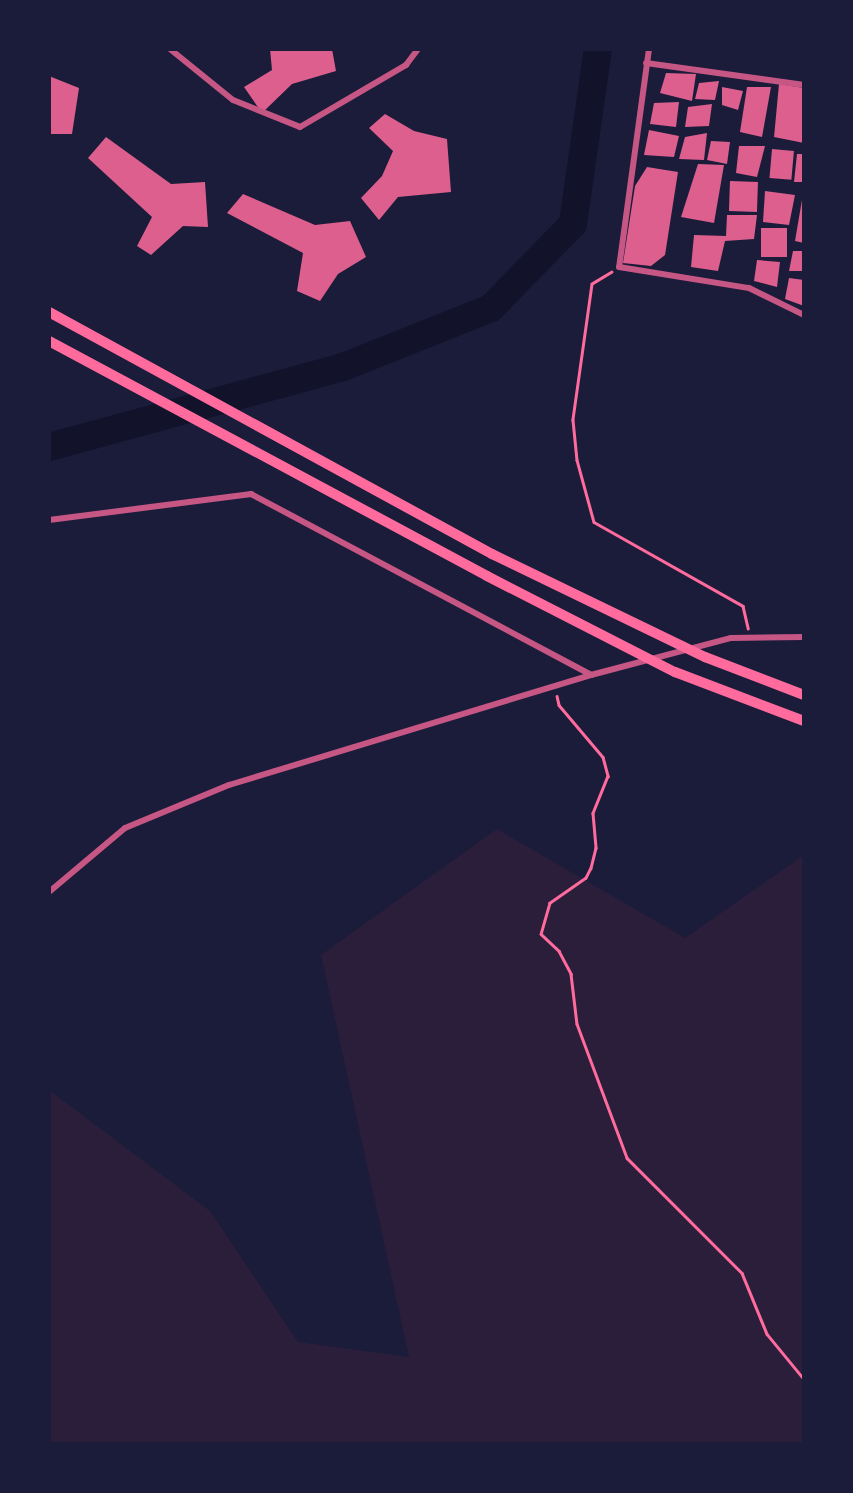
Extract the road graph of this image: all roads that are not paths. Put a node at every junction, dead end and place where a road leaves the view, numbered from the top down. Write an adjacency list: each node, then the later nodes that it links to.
1 (170, 49): 2 (street)
2 (418, 49)
3 (649, 49): 4 (street)
4 (646, 63): 5 (street); 7 (street)
5 (804, 85)
6 (49, 312): 12 (highway)
7 (804, 314)
8 (49, 341): 13 (highway)
9 (49, 520): 11 (street)
10 (804, 637): 11 (street)
11 (591, 675): 14 (street)
12 (804, 695)
13 (804, 721)
14 (49, 892)

